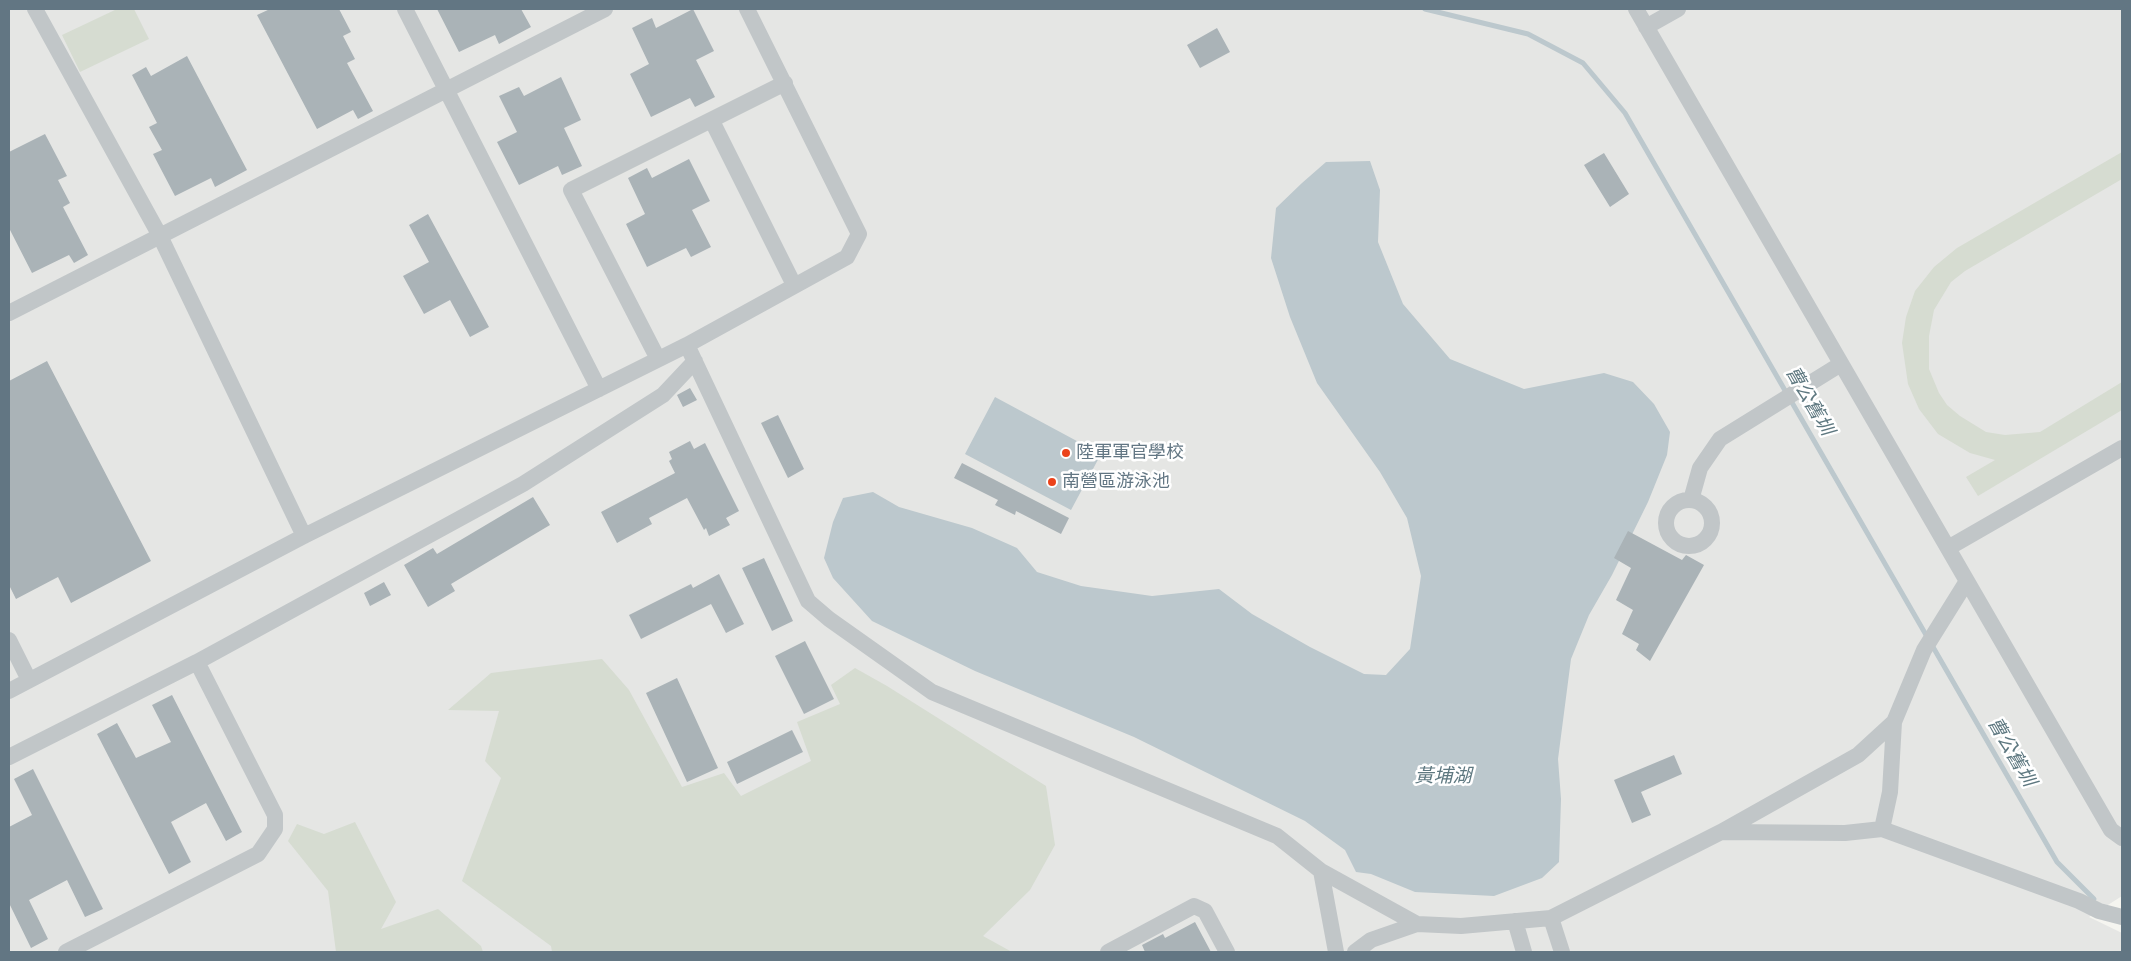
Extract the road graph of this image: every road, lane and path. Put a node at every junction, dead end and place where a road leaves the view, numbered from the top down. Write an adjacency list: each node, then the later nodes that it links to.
1 (35, 9): 11 (street)
2 (405, 9): 9 (street)
3 (605, 9): 9 (street)
4 (747, 9): 8 (street)
5 (1636, 9): 7 (street)
6 (1678, 9): 7 (street)
7 (1646, 27): 17 (street)
8 (785, 83): 10 (street); 12 (street)
9 (447, 90): 11 (street); 18 (street)
10 (712, 121): 12 (street); 15 (street)
11 (160, 236): 13 (street); 21 (street)
12 (794, 285): 14 (street)
13 (9, 313)
14 (687, 345): 15 (street); 16 (street)
15 (658, 359): 18 (street)
16 (695, 361): 25 (street); 33 (street)
17 (1841, 364): 20 (street); 22 (street)
18 (599, 389): 21 (street)
19 (2122, 448): 22 (street)
20 (1691, 500)
21 (304, 536): 26 (street)
22 (1948, 548): 23 (street)
23 (1967, 582): 28 (street); 32 (street)
24 (9, 640): 26 (street)
25 (197, 662): 29 (street); 38 (street)
26 (29, 680): 27 (street)
27 (9, 691)
28 (1894, 722): 30 (street); 31 (street)
29 (9, 757)
30 (1882, 829): 31 (street); 34 (street)
31 (1721, 832): 35 (street)
32 (2122, 838)
33 (1321, 871): 37 (street); 41 (street)
34 (2122, 917)
35 (1551, 918): 36 (street); 44 (street)
36 (1515, 921): 37 (street); 43 (street)
37 (1417, 924): 42 (street)
38 (66, 952)
39 (1108, 952): 40 (street)
40 (1227, 952)
41 (1336, 952)
42 (1355, 952)
43 (1524, 952)
44 (1562, 952)

